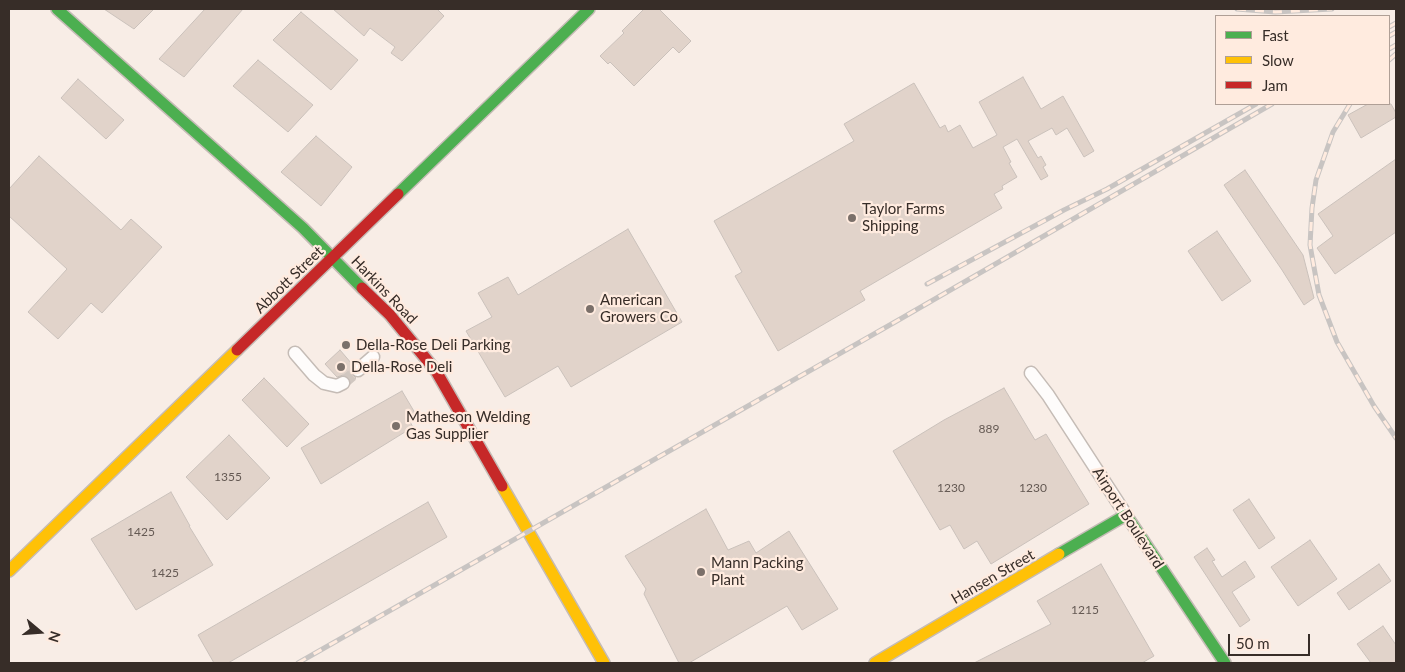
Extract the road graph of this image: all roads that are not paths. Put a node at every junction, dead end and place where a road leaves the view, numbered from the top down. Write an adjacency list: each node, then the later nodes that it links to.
1 (56, 9): 3 (street, Harkins Road)
2 (589, 9): 3 (street, Abbott Street)
3 (332, 259): 10 (street, Abbott Street); 11 (street, Harkins Road)
4 (295, 353): 8 (street)
5 (373, 357): 6 (street)
6 (358, 370)
7 (1031, 373): 9 (street, Airport Boulevard)
8 (343, 383)
9 (1126, 516): 12 (street, Hansen Street); 13 (street, Airport Boulevard)
10 (9, 571)
11 (604, 663)
12 (875, 663)
13 (1225, 663)

